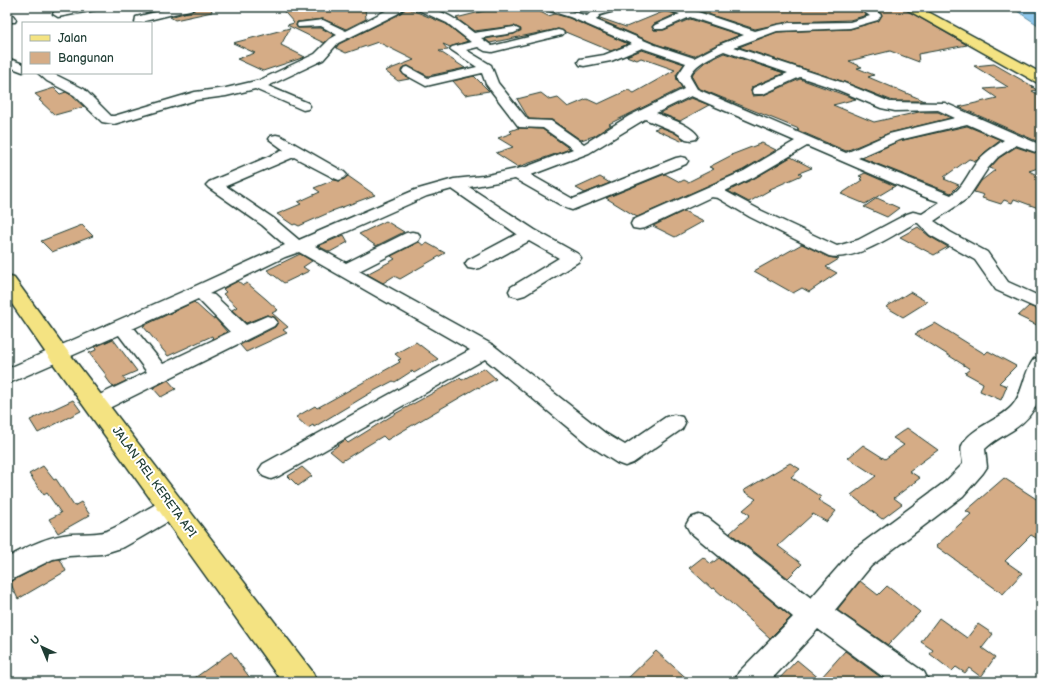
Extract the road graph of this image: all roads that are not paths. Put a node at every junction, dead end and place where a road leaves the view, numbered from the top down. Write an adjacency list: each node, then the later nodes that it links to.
1 (95, 7): 12 (street)
2 (190, 7): 15 (street)
3 (400, 7): 21 (street)
4 (420, 7): 23 (street)
5 (548, 7): 14 (street)
6 (617, 7): 14 (street)
7 (669, 7): 11 (street)
8 (910, 7): 26 (main road)
9 (922, 7): 26 (main road)
10 (867, 8): 18 (street)
11 (691, 13): 17 (street); 22 (street)
12 (58, 14)
13 (798, 16): 18 (street)
14 (589, 21): 24 (street)
15 (140, 22)
16 (302, 25): 21 (street)
17 (659, 27)
18 (818, 27): 22 (street)
19 (514, 30): 23 (street)
20 (558, 33): 23 (street)
21 (345, 35): 39 (street)
22 (757, 35): 25 (street)
23 (477, 40): 30 (street)
24 (644, 44): 28 (street); 29 (street)
25 (724, 46): 29 (street); 35 (street)
26 (991, 48): 36 (main road); 38 (main road)
27 (7, 62): 31 (street)
28 (584, 62)
29 (695, 62): 40 (street)
30 (487, 68): 33 (street); 49 (street)
31 (22, 69)
32 (22, 69): 34 (street)
33 (408, 71)
34 (7, 72)
35 (799, 73): 41 (street); 44 (street)
36 (1041, 73)
37 (45, 74): 39 (street)
38 (1041, 79)
39 (256, 85): 42 (street)
40 (691, 91): 43 (street); 48 (street)
41 (758, 91)
42 (303, 106)
43 (646, 114): 45 (street); 49 (street)
44 (969, 119): 47 (street); 52 (street)
45 (691, 136)
46 (276, 139): 51 (street)
47 (1015, 139): 50 (street); 58 (street)
48 (806, 141): 52 (street); 57 (street)
49 (584, 150): 54 (street)
50 (1041, 150)
51 (295, 151): 55 (street); 63 (street)
52 (846, 158): 58 (street)
53 (681, 161): 54 (street)
54 (517, 174): 56 (street)
55 (339, 175)
56 (454, 184): 61 (street); 63 (street)
57 (710, 192): 59 (street); 60 (street)
58 (953, 201): 59 (street)
59 (924, 220): 69 (street)
60 (639, 224)
61 (529, 234): 64 (street); 67 (street)
62 (412, 237): 65 (street)
63 (299, 246): 65 (street); 74 (street)
64 (474, 264)
65 (346, 270): 73 (street)
66 (7, 282): 74 (main road, JALAN REL KERETA API)
67 (518, 290)
68 (207, 300): 71 (street)
69 (1041, 304)
70 (267, 322): 71 (street)
71 (243, 333): 76 (street)
72 (128, 334): 76 (street)
73 (486, 350): 79 (street); 80 (street)
74 (58, 354): 77 (street); 78 (main road, JALAN REL KERETA API)
75 (1041, 364): 84 (street)
76 (160, 374): 78 (street)
77 (7, 377)
78 (97, 405): 81 (main road, JALAN REL KERETA API)
79 (674, 423)
80 (271, 470)
81 (172, 507): 83 (street); 85 (main road, JALAN REL KERETA API)
82 (699, 525): 84 (street)
83 (7, 571)
84 (814, 614): 86 (street); 87 (street)
85 (301, 682)
86 (749, 682)
87 (914, 682)

